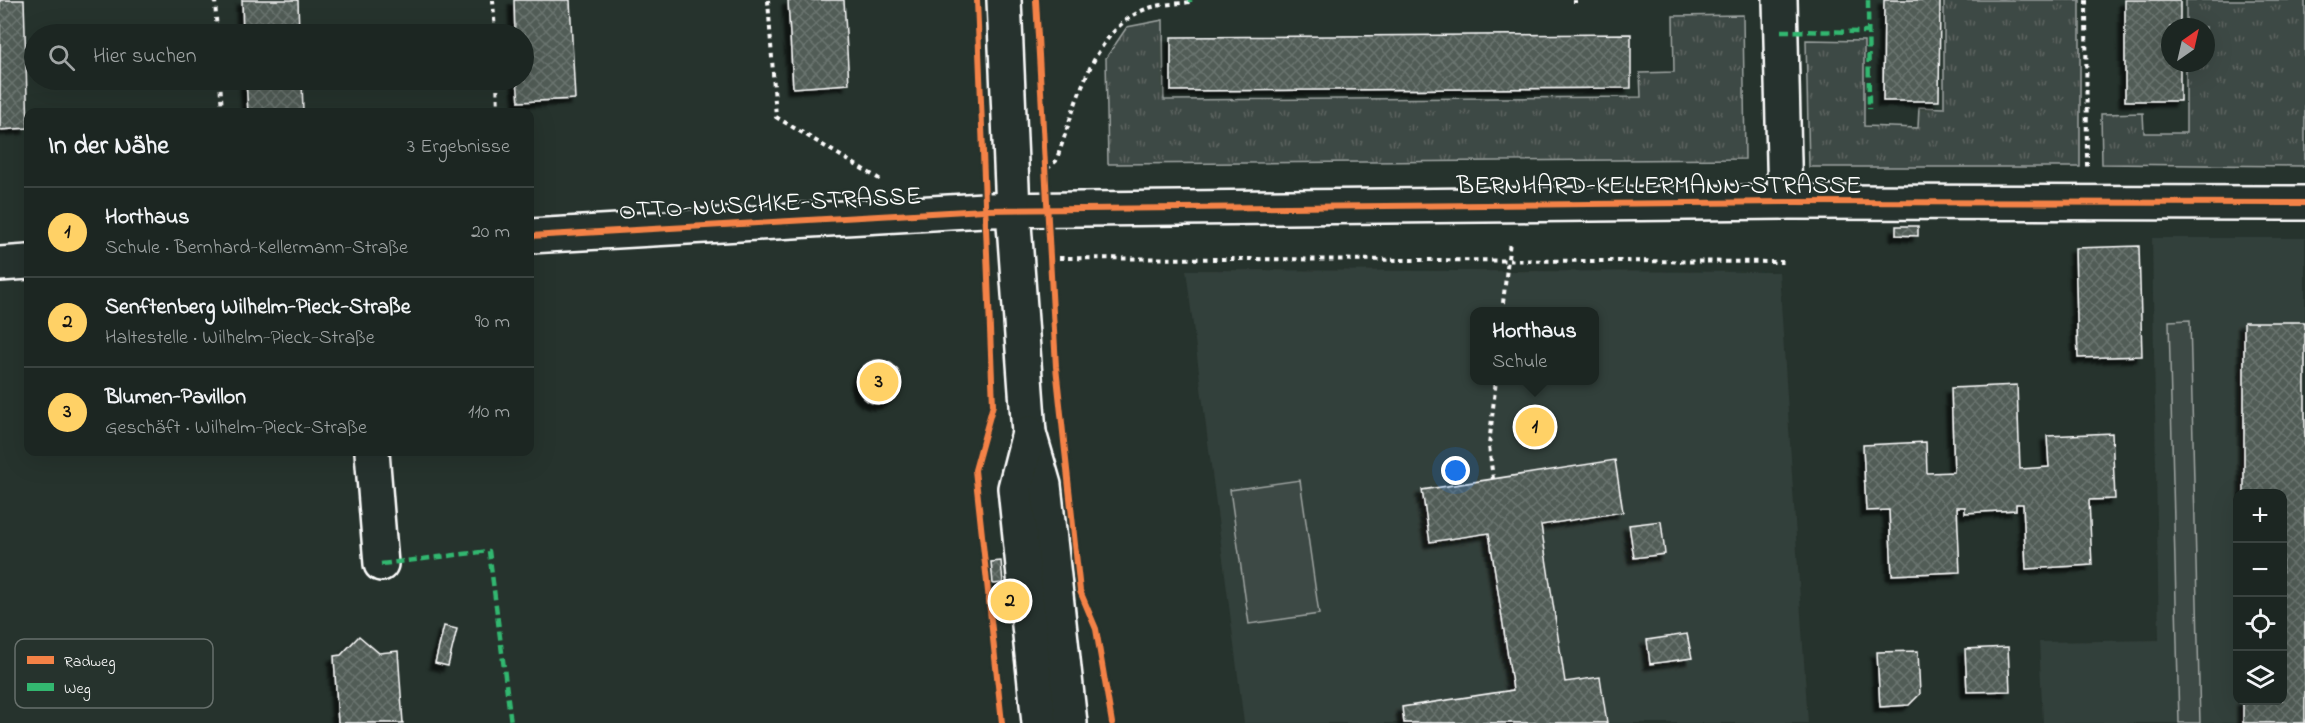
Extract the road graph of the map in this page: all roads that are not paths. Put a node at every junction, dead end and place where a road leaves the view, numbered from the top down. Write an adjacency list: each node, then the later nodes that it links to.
1 (1004, 0): 5 (street)
2 (1780, 0): 3 (street)
3 (1785, 202): 4 (street, BERNHARD-KELLERMANN-STRASSE); 5 (street, BERNHARD-KELLERMANN-STRASSE)
4 (2305, 203)
5 (1013, 210): 6 (street, OTTO-NUSCHKE-STRASSE); 9 (street)
6 (534, 236)
7 (24, 262): 8 (street)
8 (0, 264)
9 (1029, 433): 12 (street); 13 (street)
10 (372, 456): 11 (street)
11 (381, 564)
12 (1039, 723)
13 (1071, 723)

